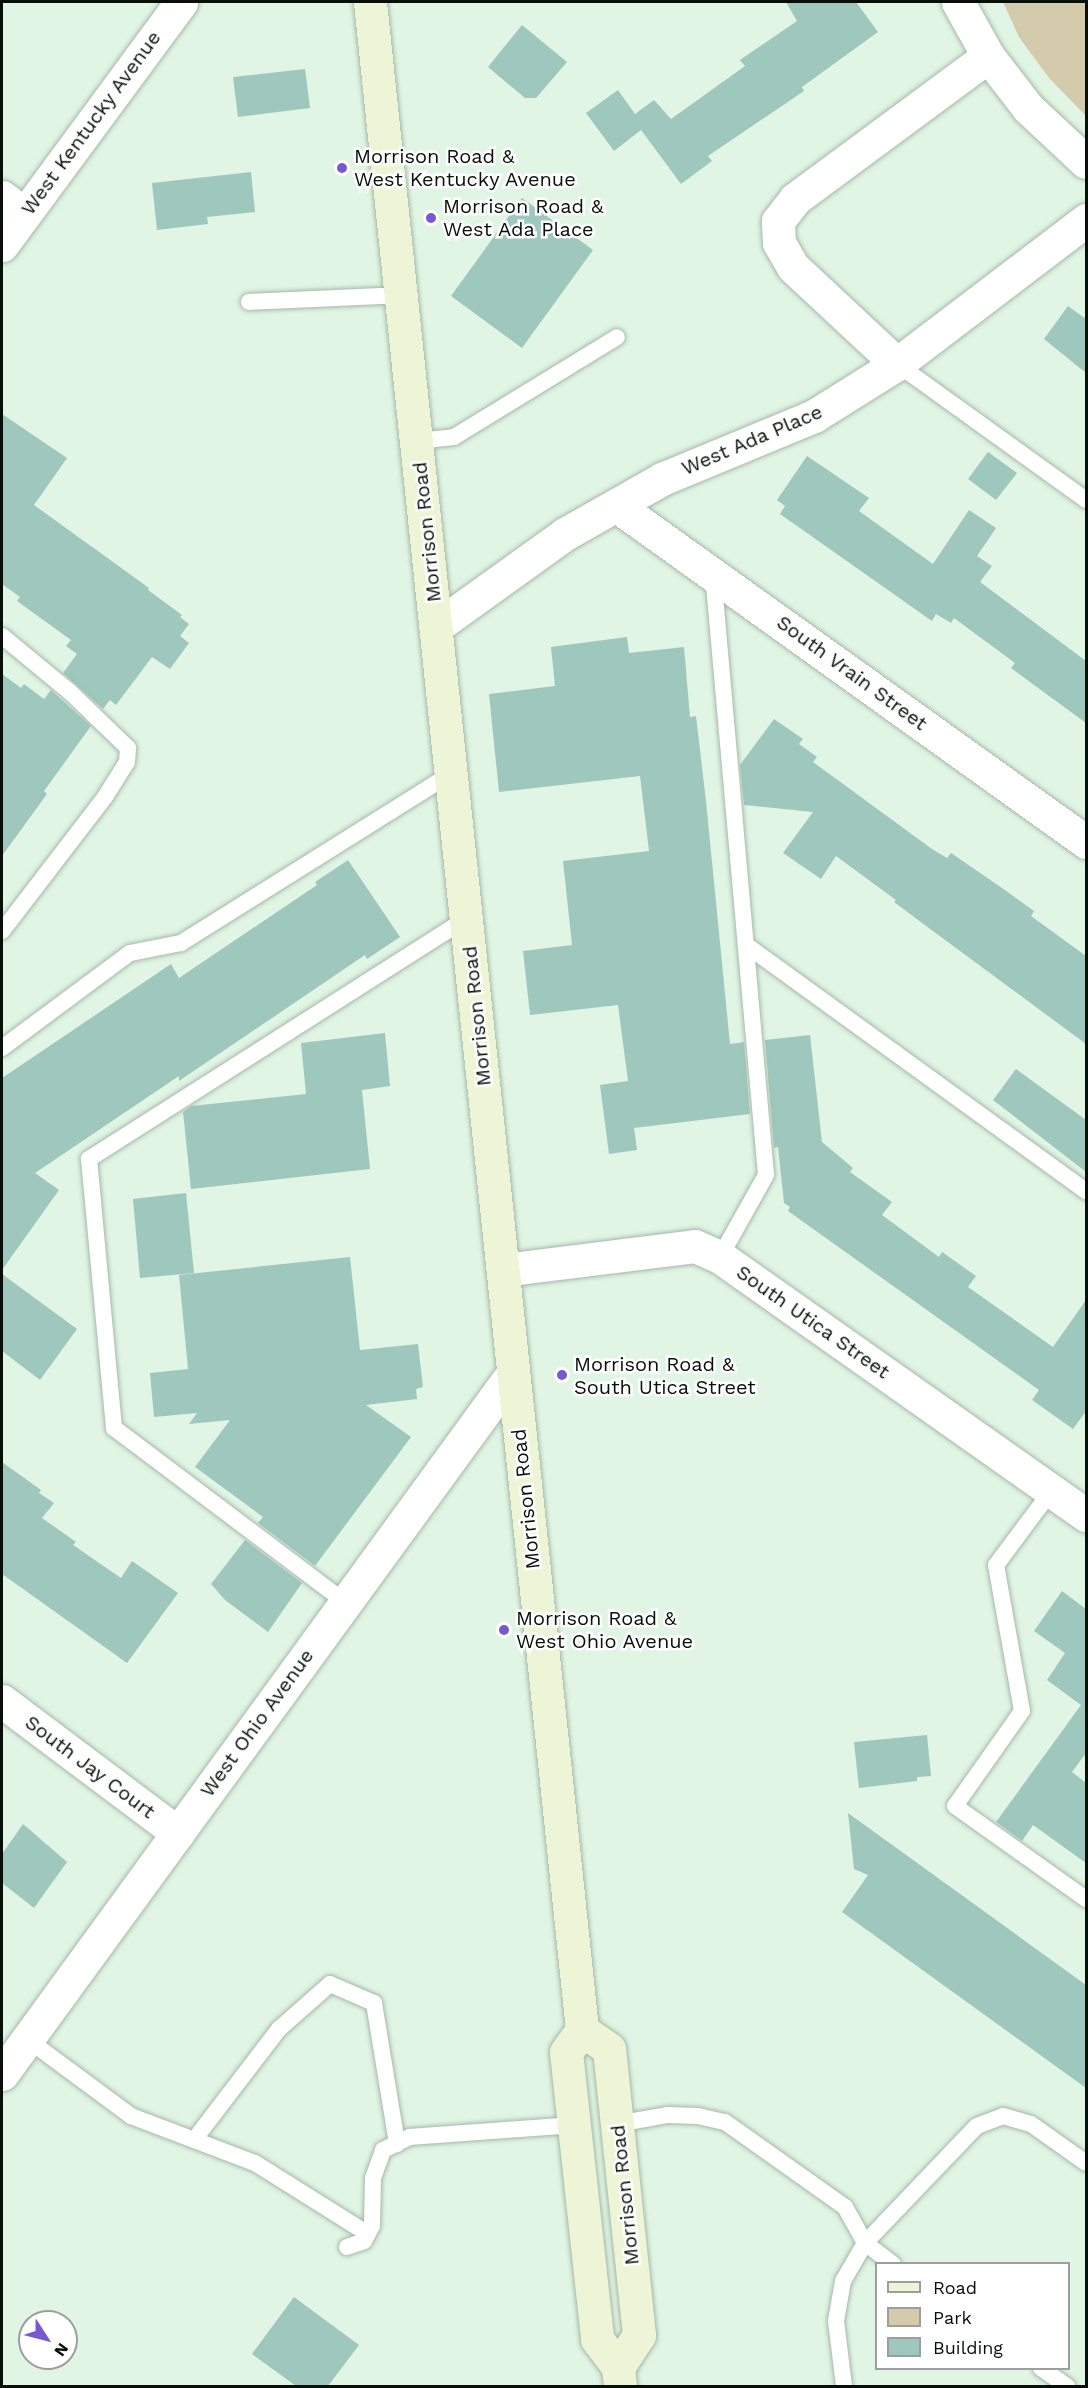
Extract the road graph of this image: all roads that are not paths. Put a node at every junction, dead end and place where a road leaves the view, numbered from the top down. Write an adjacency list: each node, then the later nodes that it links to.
1 (181, 2): 6 (street, West Kentucky Avenue)
2 (370, 2): 9 (main road, Morrison Road)
3 (958, 2): 4 (street)
4 (988, 56): 5 (street); 12 (street)
5 (1086, 162)
6 (13, 206): 8 (street, West Kentucky Avenue)
7 (1086, 220): 12 (street, West Ada Place)
8 (2, 245)
9 (401, 295): 10 (lane); 13 (main road, Morrison Road)
10 (249, 302)
11 (617, 337): 13 (lane)
12 (897, 364): 14 (lane); 15 (street, West Ada Place)
13 (417, 441): 17 (main road, Morrison Road)
14 (1086, 500)
15 (617, 506): 16 (street, South Vrain Street); 17 (street, West Ada Place)
16 (713, 573): 20 (street, South Vrain Street); 23 (lane)
17 (437, 626): 19 (main road, Morrison Road)
18 (2, 636): 22 (lane)
19 (452, 772): 21 (main road, Morrison Road); 24 (lane)
20 (1086, 842)
21 (467, 918): 27 (main road, Morrison Road); 31 (lane)
22 (2, 931)
23 (746, 945): 25 (lane); 26 (lane)
24 (2, 1048)
25 (1086, 1191)
26 (720, 1257): 27 (street, South Utica Street); 29 (street, South Utica Street)
27 (503, 1270): 28 (main road, Morrison Road)
28 (513, 1373): 31 (street, West Ohio Avenue); 35 (main road, Morrison Road)
29 (1052, 1490): 30 (street, South Utica Street); 34 (lane)
30 (1086, 1515)
31 (345, 1602): 33 (street, West Ohio Avenue)
32 (2, 1701): 33 (street, South Jay Court)
33 (178, 1833): 36 (street, West Ohio Avenue)
34 (1086, 1899)
35 (582, 2030): 37 (main road, Morrison Road); 38 (main road, Morrison Road)
36 (12, 2051): 39 (lane)
37 (617, 2124): 43 (lane); 47 (main road, Morrison Road)
38 (574, 2125): 40 (lane); 47 (main road, Morrison Road)
39 (194, 2140): 40 (lane); 42 (lane)
40 (397, 2144): 42 (lane)
41 (1086, 2163): 43 (lane)
42 (368, 2234): 44 (lane)
43 (865, 2243): 45 (lane); 48 (lane)
44 (347, 2247)
45 (891, 2262)
46 (1044, 2370): 49 (lane)
47 (619, 2377)
48 (844, 2386)
49 (1067, 2386)

